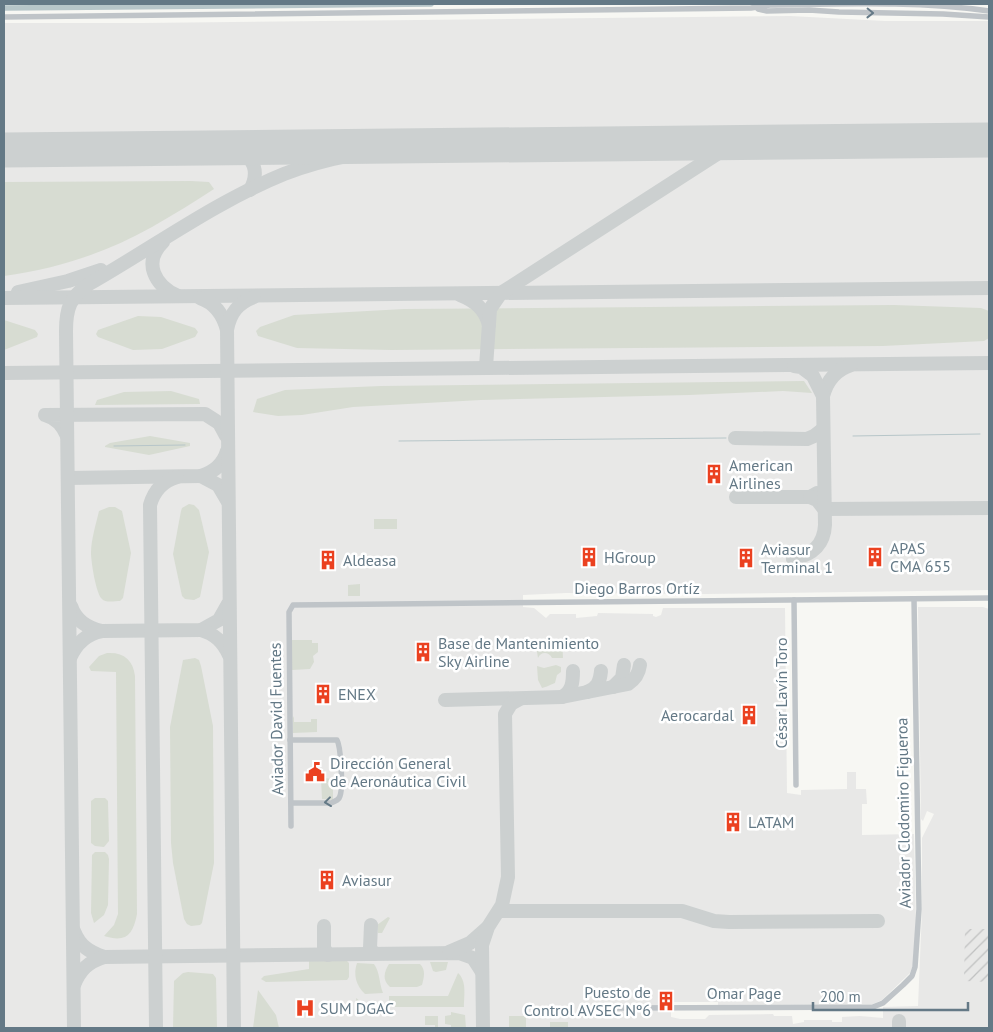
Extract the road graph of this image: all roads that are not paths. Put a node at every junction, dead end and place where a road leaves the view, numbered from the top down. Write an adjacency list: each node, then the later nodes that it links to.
1 (751, 8): 2 (street); 3 (street); 4 (street, one-way to 4)
2 (989, 11)
3 (4, 17)
4 (989, 17)
5 (989, 598): 6 (street, Diego Barros Ortíz)
6 (914, 599): 7 (street, Diego Barros Ortíz); 13 (street, Aviador Clodomiro Figueroa)
7 (794, 600): 8 (street, Diego Barros Ortíz); 10 (street, César Lavín Toro)
8 (289, 612): 9 (street, Aviador David Fuentes)
9 (290, 740): 11 (street, Aviador David Fuentes); 11 (street, one-way to 11)
10 (796, 785)
11 (291, 802): 12 (street, Aviador David Fuentes)
12 (290, 826)
13 (873, 1007): 14 (street, Omar Page)
14 (615, 1008)

